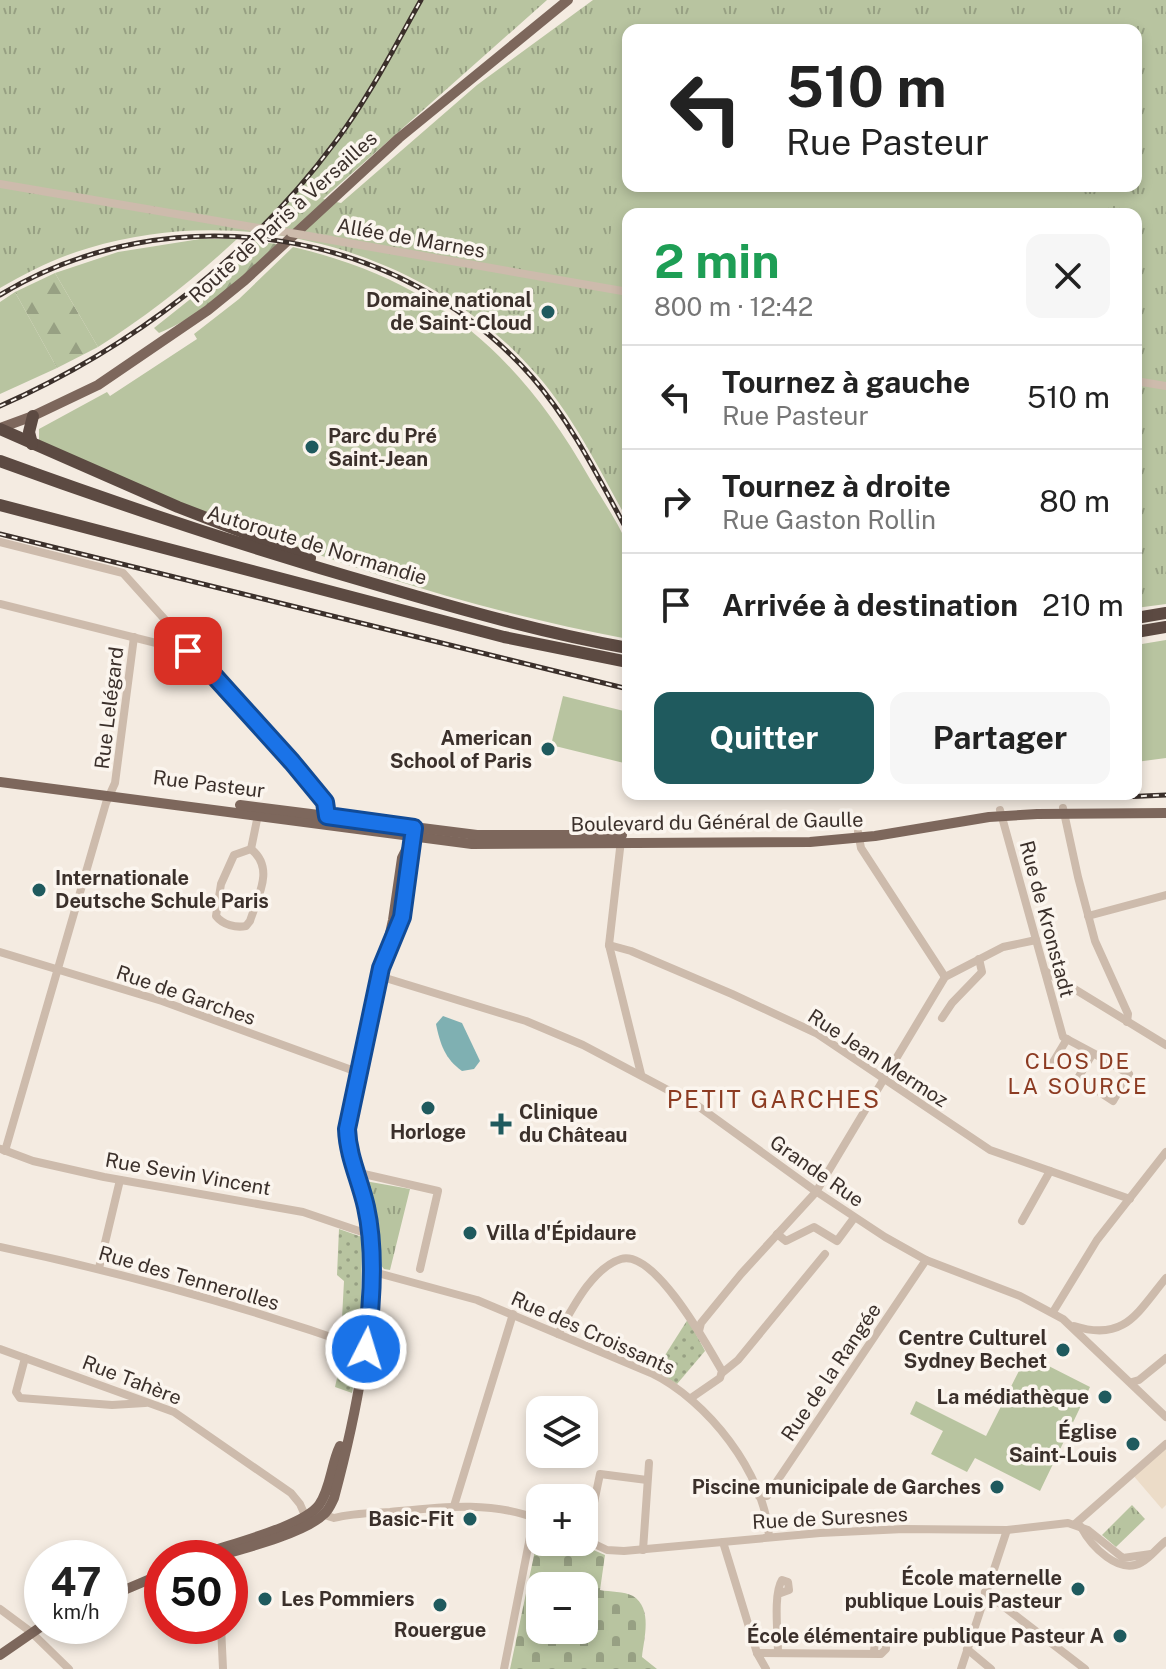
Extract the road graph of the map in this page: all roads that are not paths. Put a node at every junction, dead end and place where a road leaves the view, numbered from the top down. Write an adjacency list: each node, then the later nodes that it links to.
1 (568, 0): 6 (main road, Route de Paris à Versailles)
2 (0, 184): 3 (street, Allée de Marnes, bridge)
3 (622, 291)
4 (1142, 382): 5 (street)
5 (1166, 386)
6 (33, 416): 7 (main road, Route de Paris à Versailles); 8 (highway)
7 (2, 431): 8 (highway)
8 (32, 444): 12 (highway)
9 (0, 461): 12 (highway, Autoroute de Normandie)
10 (0, 505): 21 (highway, Autoroute de Normandie)
11 (0, 542): 20 (street)
12 (328, 571): 19 (highway, Autoroute de Normandie)
13 (0, 604): 18 (street)
14 (1166, 613): 15 (highway)
15 (1142, 617)
16 (1166, 627): 17 (highway)
17 (1142, 631)
18 (134, 637): 20 (street); 23 (street, Rue Lelégard)
19 (622, 647)
20 (188, 651): 28 (street)
21 (622, 661)
22 (0, 779): 23 (main road, Rue Pasteur)
23 (111, 793): 25 (main road, Rue Pasteur); 40 (street, Rue Lelégard)
24 (1166, 810): 26 (main road, Boulevard du Général de Gaulle)
25 (259, 811): 28 (main road, Rue Pasteur); 29 (main road, Rue Pasteur); 33 (street)
26 (1064, 811): 27 (main road, Boulevard du Général de Gaulle); 35 (street)
27 (1001, 813): 30 (main road, Boulevard du Général de Gaulle); 36 (street, Rue de Kronstadt)
28 (327, 816): 29 (main road, Rue Pasteur)
29 (413, 833): 31 (main road, Boulevard du Général de Gaulle); 31 (main road, Boulevard du Général de Gaulle); 42 (main road)
30 (859, 835): 32 (main road, Boulevard du Général de Gaulle); 43 (street)
31 (458, 838): 32 (main road, Boulevard du Général de Gaulle)
32 (620, 839): 37 (street)
33 (251, 849): 33 (street)
34 (1166, 895): 35 (street)
35 (1088, 916): 45 (street)
36 (1036, 940): 39 (street); 41 (street, Rue de Kronstadt)
37 (609, 945): 51 (street); 52 (street, Rue Jean Mermoz)
38 (0, 952): 40 (street, Rue de Garches)
39 (979, 959): 43 (street); 44 (street)
40 (59, 970): 50 (street, Rue de Garches); 53 (street, Rue Lelégard)
41 (1044, 971): 45 (street); 46 (street, Rue de Kronstadt)
42 (380, 972): 50 (main road); 51 (street, Grande Rue)
43 (945, 977): 52 (street)
44 (942, 1018)
45 (1127, 1022): 47 (street)
46 (1065, 1038): 48 (street); 49 (street)
47 (1166, 1045)
48 (1093, 1053): 48 (street)
49 (1052, 1064)
50 (360, 1073): 56 (main road)
51 (641, 1074): 58 (street, Grande Rue)
52 (884, 1080): 55 (street, Rue Jean Mermoz); 58 (street)
53 (2, 1150): 57 (street, Rue Sevin Vincent)
54 (1166, 1152): 59 (street)
55 (1050, 1171): 59 (street, Rue Jean Mermoz); 61 (street)
56 (355, 1172): 62 (main road); 68 (street)
57 (120, 1180): 62 (street, Rue Sevin Vincent); 67 (street)
58 (816, 1192): 60 (street, Grande Rue); 63 (street)
59 (1130, 1199): 71 (street)
60 (854, 1218): 63 (street); 66 (street, Grande Rue)
61 (1022, 1221)
62 (370, 1231): 69 (main road)
63 (777, 1234): 74 (street)
64 (0, 1247): 67 (street, Rue des Tennerolles)
65 (825, 1254): 80 (street)
66 (926, 1260): 71 (street, Grande Rue); 89 (street, Rue de la Rangée)
67 (99, 1268): 77 (street, Rue des Tennerolles)
68 (420, 1269)
69 (370, 1271): 72 (street, Rue des Croissants); 77 (main road)
70 (1166, 1278): 73 (street)
71 (1053, 1312): 73 (street, Grande Rue)
72 (513, 1314): 75 (street, Rue des Croissants); 90 (street)
73 (1070, 1323): 81 (street, Grande Rue)
74 (699, 1331): 75 (street); 80 (street)
75 (558, 1334): 82 (street, Rue des Croissants)
76 (0, 1349): 78 (street, Rue Tahère)
77 (366, 1349): 91 (main road)
78 (25, 1358): 83 (street, Rue Tahère); 83 (street)
79 (1166, 1358): 81 (street)
80 (722, 1373): 82 (street)
81 (1132, 1382): 84 (street, Grande Rue)
82 (691, 1398): 89 (street, Rue des Croissants)
83 (150, 1403): 91 (street, Rue Tahère)
84 (1166, 1417)
85 (1166, 1444): 93 (street)
86 (649, 1463): 87 (street)
87 (647, 1480): 88 (street); 101 (street)
88 (598, 1484)
89 (759, 1496): 95 (street, Rue des Croissants)
90 (454, 1506): 91 (street); 92 (street)
91 (317, 1513): 96 (main road); 99 (main road)
92 (526, 1515)
93 (1078, 1525): 94 (street, Rue de Suresnes); 97 (street)
94 (1007, 1530): 95 (street, Rue de Suresnes); 103 (street)
95 (769, 1537): 98 (street, Rue de Suresnes)
96 (242, 1540)
97 (1166, 1541)
98 (723, 1542): 101 (street, Rue de Suresnes); 113 (street)
99 (248, 1543)
100 (598, 1545): 101 (street, Rue de Suresnes)
101 (643, 1550)
102 (529, 1556): 117 (street)
103 (985, 1592): 110 (street); 121 (street)
104 (778, 1594): 111 (street)
105 (0, 1609): 106 (street)
106 (24, 1627)
107 (24, 1637): 114 (main road)
108 (43, 1644): 115 (street)
109 (222, 1644): 116 (street)
110 (967, 1649): 119 (street); 120 (street)
111 (778, 1652): 112 (street); 113 (street)
112 (874, 1652)
113 (757, 1653): 118 (street)
114 (0, 1655)
115 (69, 1669)
116 (223, 1669)
117 (504, 1669)
118 (766, 1669)
119 (961, 1669)
120 (991, 1669)
121 (1085, 1669)

